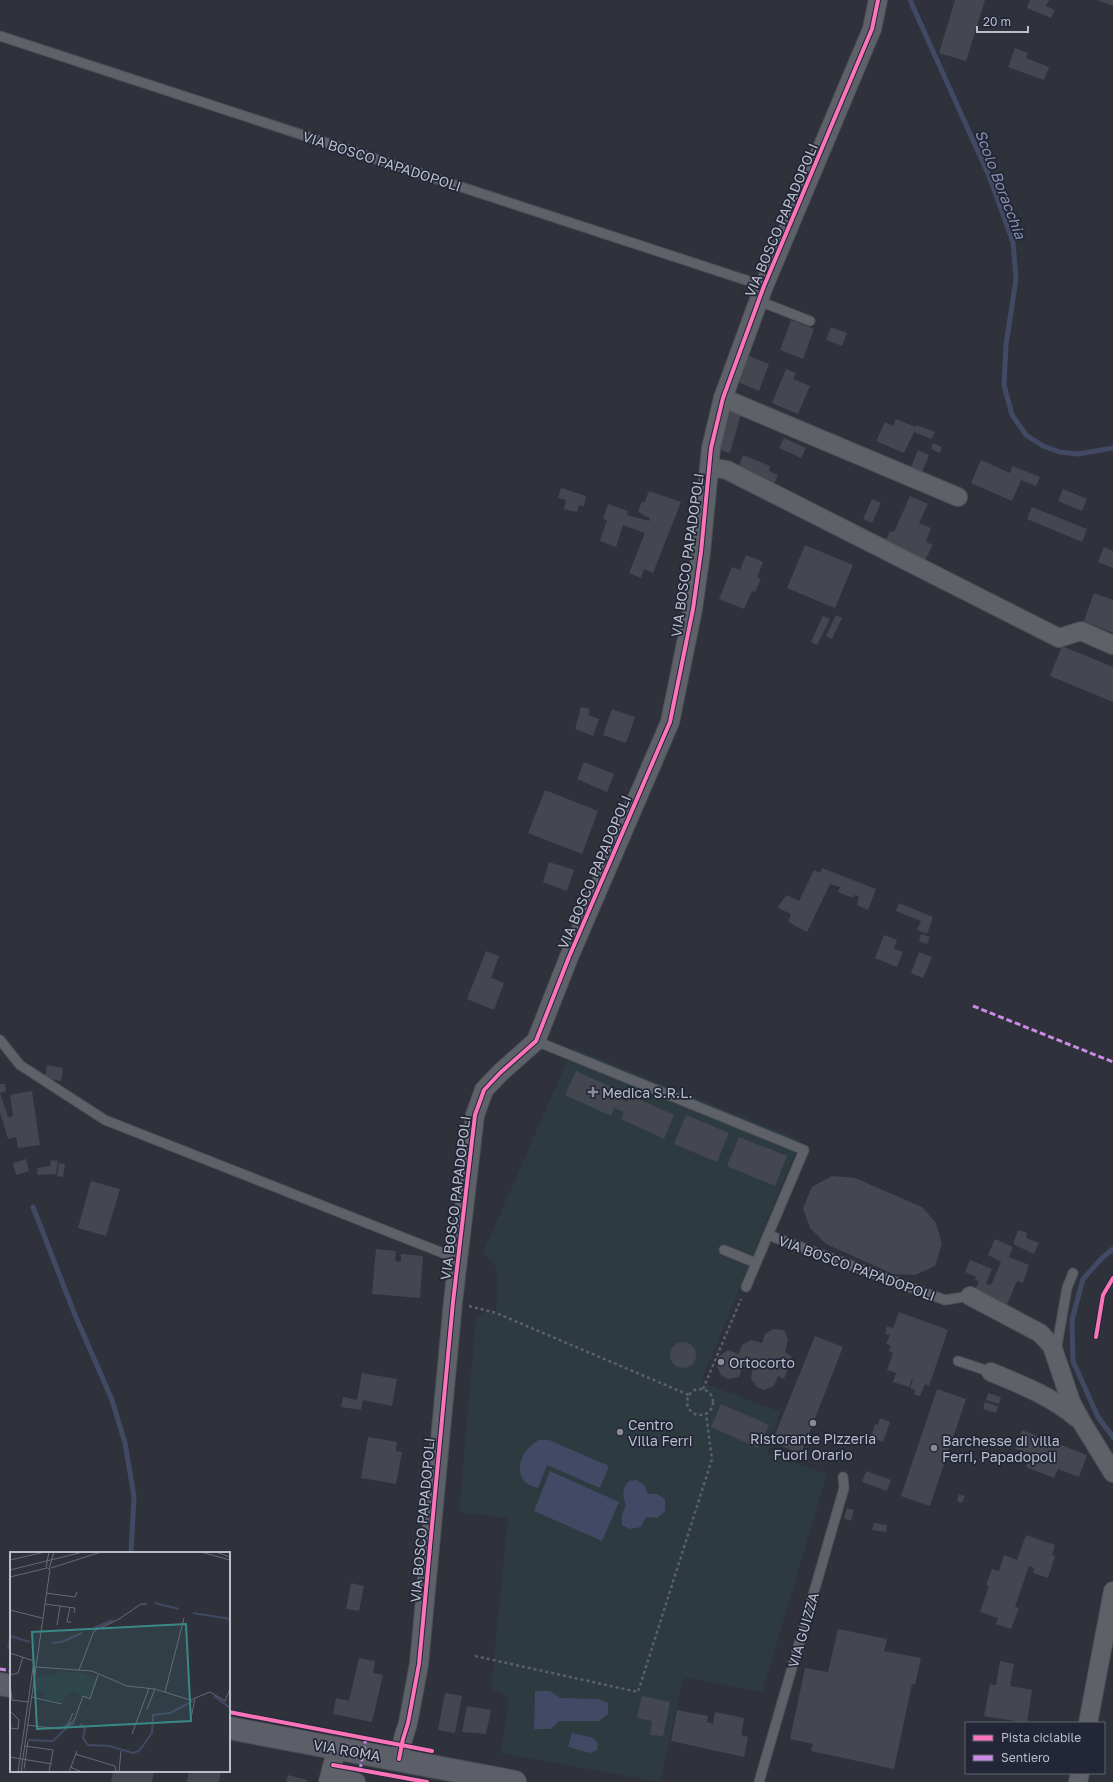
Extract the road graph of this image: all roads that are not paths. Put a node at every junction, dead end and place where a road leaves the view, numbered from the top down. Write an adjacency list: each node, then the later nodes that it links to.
1 (878, 0): 3 (street, VIA BOSCO PAPADOPOLI)
2 (0, 36): 3 (lane, VIA BOSCO PAPADOPOLI)
3 (762, 294): 4 (lane); 5 (street, VIA BOSCO PAPADOPOLI)
4 (810, 321)
5 (723, 398): 6 (street, VIA BOSCO PAPADOPOLI); 7 (street)
6 (710, 467): 8 (street, VIA BOSCO PAPADOPOLI); 10 (street, VIA BOSCO PAPADOPOLI)
7 (958, 497)
8 (1113, 645)
9 (0, 1040): 13 (lane, VIA BOSCO PAPADOPOLI)
10 (536, 1041): 11 (lane, VIA BOSCO PAPADOPOLI); 13 (street, VIA BOSCO PAPADOPOLI)
11 (768, 1235): 14 (lane, VIA BOSCO PAPADOPOLI); 17 (lane, VIA BOSCO PAPADOPOLI)
12 (724, 1250): 14 (lane)
13 (458, 1259): 30 (street, VIA BOSCO PAPADOPOLI)
14 (756, 1263): 16 (lane, VIA BOSCO PAPADOPOLI)
15 (1073, 1273): 18 (lane)
16 (746, 1288)
17 (970, 1296): 18 (street)
18 (1055, 1356): 21 (street)
19 (958, 1361): 20 (lane)
20 (991, 1372): 21 (street)
21 (1081, 1421): 22 (street)
22 (1113, 1473)
23 (843, 1477): 35 (lane, VIA GUIZZA)
24 (1113, 1591): 27 (street)
25 (0, 1684): 26 (main road)
26 (10, 1686)
27 (1088, 1722)
28 (230, 1728): 29 (main road, VIA ROMA)
29 (337, 1748): 30 (main road, VIA ROMA); 32 (street)
30 (400, 1759): 31 (main road, VIA ROMA)
31 (462, 1777): 34 (main road, VIA ROMA)
32 (329, 1779): 33 (street, VIA ROMA)
33 (356, 1782)
34 (515, 1782)
35 (759, 1782)

